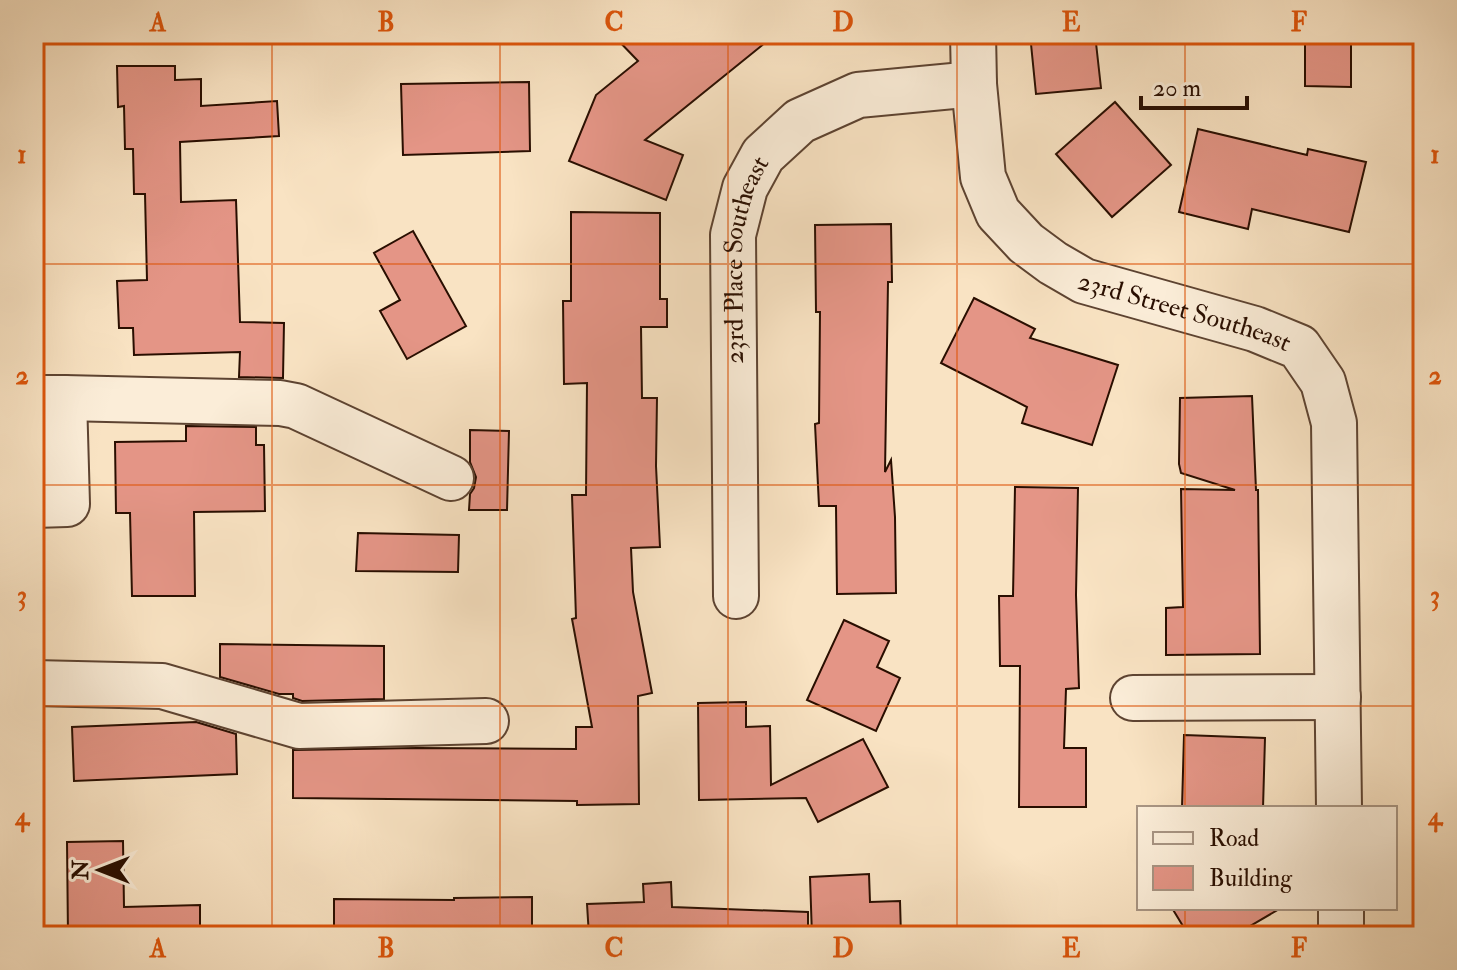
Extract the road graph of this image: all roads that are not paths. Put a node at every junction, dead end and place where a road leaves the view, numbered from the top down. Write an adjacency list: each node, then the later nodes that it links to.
1 (973, 34): 2 (street, 23rd Street Southeast)
2 (974, 84): 6 (street, 23rd Place Southeast); 8 (street, 23rd Street Southeast)
3 (49, 398): 4 (street); 5 (street)
4 (451, 478)
5 (34, 505)
6 (736, 596)
7 (34, 683): 10 (street)
8 (1338, 697): 9 (street); 11 (street, 23rd Street Southeast)
9 (1133, 698)
10 (486, 721)
11 (1339, 806)
12 (1341, 910): 13 (street)
13 (1341, 936)

